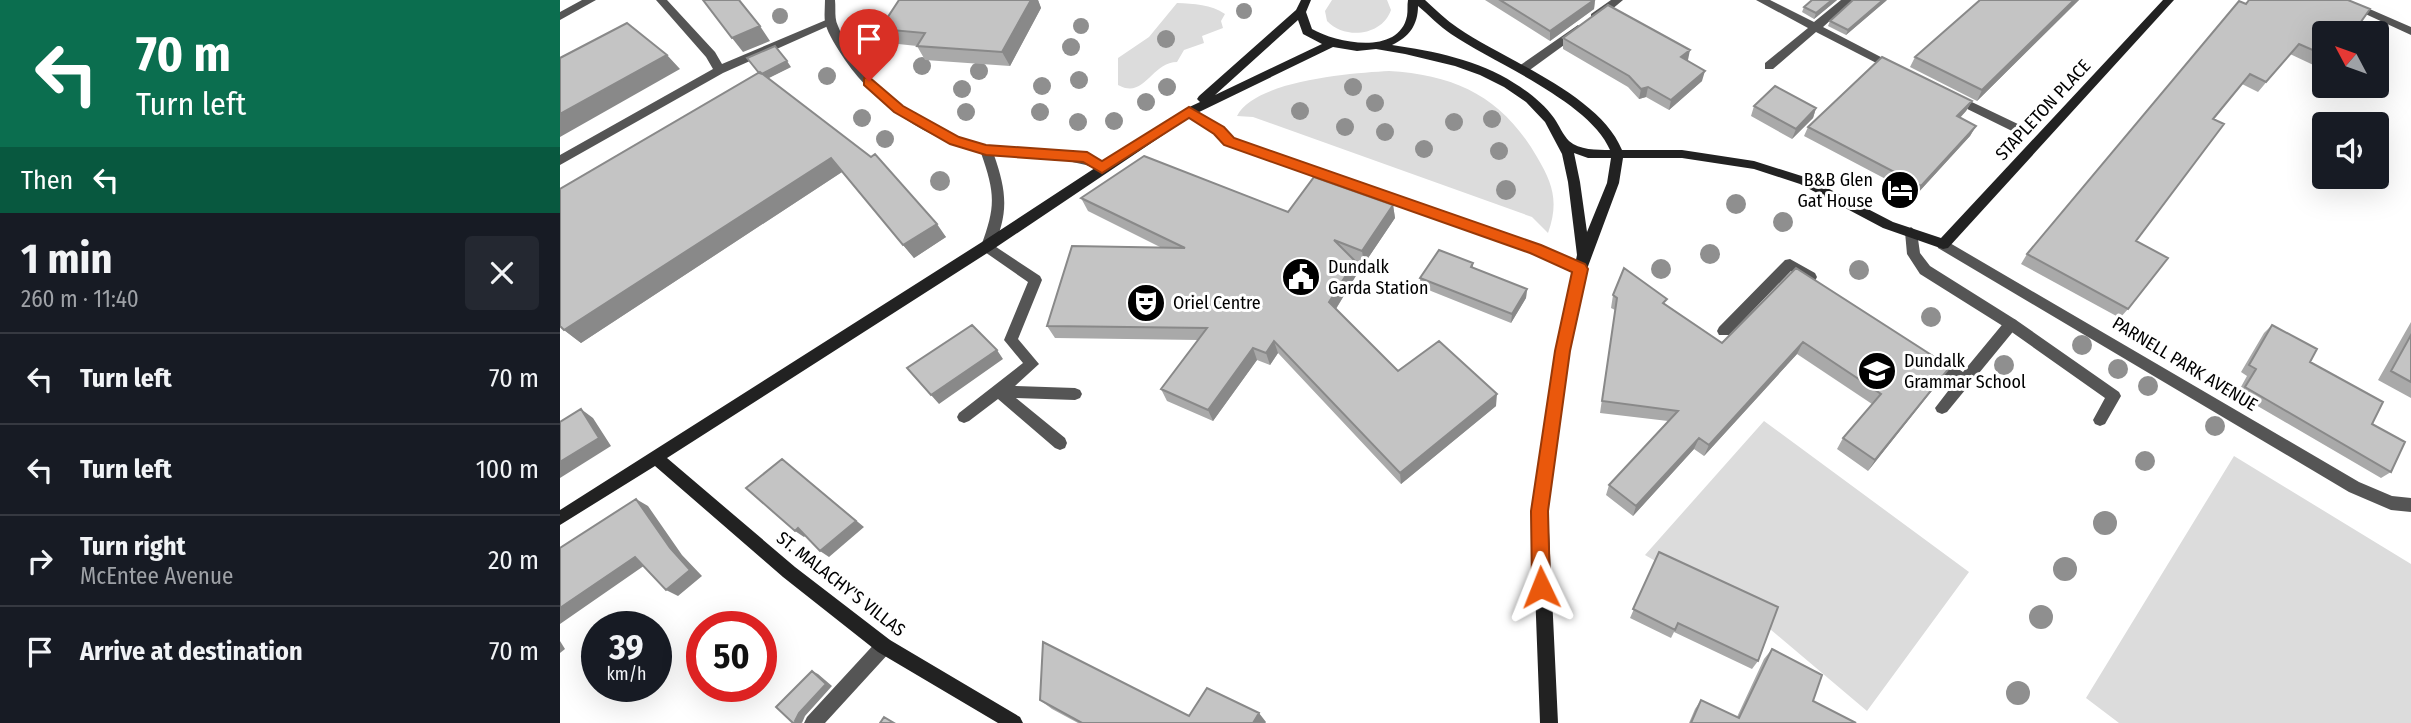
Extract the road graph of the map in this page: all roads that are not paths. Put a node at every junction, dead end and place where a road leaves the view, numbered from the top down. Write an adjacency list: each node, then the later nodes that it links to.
1 (591, 0): 11 (street)
2 (661, 0): 18 (street)
3 (1415, 0): 15 (main road); 17 (main road)
4 (1618, 0): 17 (street)
5 (1761, 0): 12 (street)
6 (1848, 0): 12 (street)
7 (2169, 0): 29 (main road, STAPLETON PLACE)
8 (2340, 0): 13 (street)
9 (1304, 6): 14 (main road); 21 (main road)
10 (832, 9): 18 (street); 24 (street)
11 (560, 16)
12 (1814, 27): 16 (street); 19 (street)
13 (2411, 31)
14 (1329, 45): 15 (main road); 21 (main road)
15 (1378, 46): 23 (main road)
16 (1769, 66)
17 (1523, 69): 25 (main road)
18 (719, 70): 26 (street)
19 (1909, 75)
20 (1945, 92): 22 (street)
21 (1189, 112): 27 (main road); 31 (street)
22 (2016, 128)
23 (1564, 144): 25 (main road); 31 (main road)
24 (986, 150): 27 (street); 30 (street)
25 (1617, 152): 28 (main road); 31 (main road)
26 (560, 160)
27 (1102, 168): 30 (main road)
28 (1910, 232): 29 (main road); 33 (street)
29 (1943, 244): 44 (street, PARNELL PARK AVENUE)
30 (988, 246): 37 (street); 43 (main road)
31 (1582, 262): 49 (main road)
32 (1822, 286): 34 (street)
33 (2011, 324): 36 (street); 41 (street)
34 (1724, 331)
35 (1921, 352): 36 (street)
36 (1965, 381): 39 (street)
37 (998, 391): 38 (street); 40 (street); 42 (street)
38 (1075, 394)
39 (1942, 408)
40 (964, 417)
41 (2101, 420)
42 (1060, 443)
43 (657, 458): 45 (main road); 46 (main road, ST. MALACHY'S VILLAS)
44 (2411, 505)
45 (560, 518)
46 (884, 646): 47 (street); 48 (main road, ST. MALACHY'S VILLAS)
47 (813, 723)
48 (1014, 723)
49 (1549, 723)

